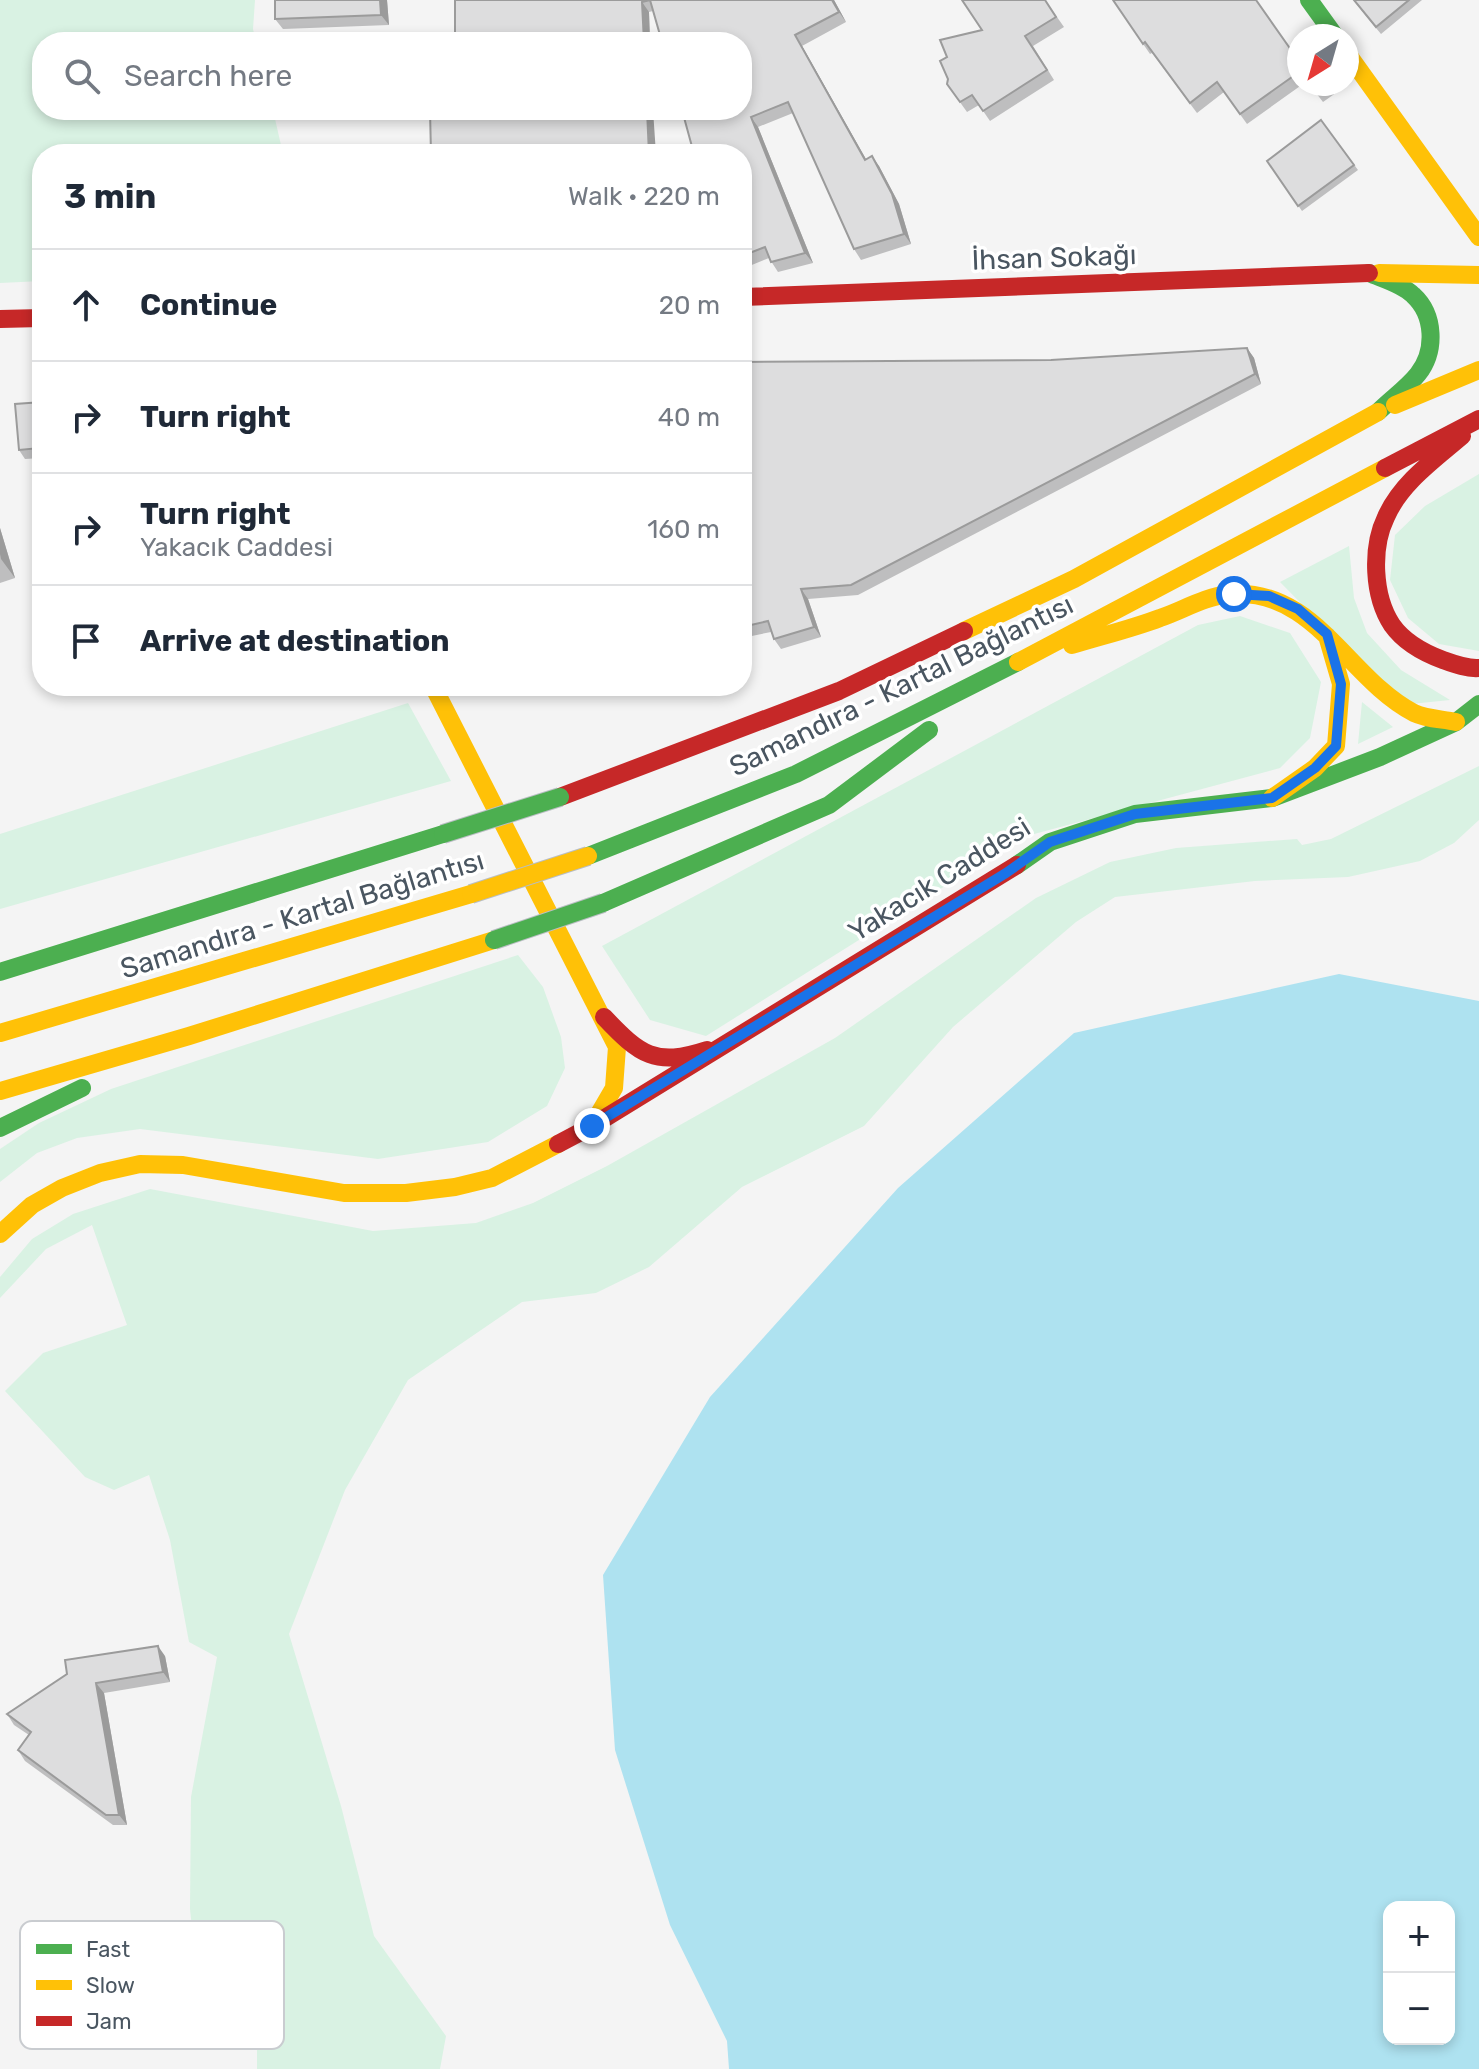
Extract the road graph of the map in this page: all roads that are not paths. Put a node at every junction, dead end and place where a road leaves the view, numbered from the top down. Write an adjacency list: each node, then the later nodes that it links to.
1 (1309, 0): 2 (main road)
2 (1326, 24)
3 (1359, 70): 4 (main road)
4 (1479, 237)
5 (1369, 273): 6 (main road, İhsan Sokağı); 7 (main road, İhsan Sokağı); 11 (main road)
6 (1479, 275)
7 (752, 297)
8 (32, 318): 9 (main road)
9 (0, 319)
10 (1479, 370): 11 (main road)
11 (1378, 412): 20 (main road, Samandıra - Kartal Bağlantısı, bridge)
12 (1479, 420): 14 (main road, Samandıra - Kartal Bağlantısı); 15 (main road)
13 (1327, 634): 14 (main road); 18 (main road); 19 (main road)
14 (1020, 661): 24 (main road, Samandıra - Kartal Bağlantısı, bridge); 25 (main road, bridge)
15 (1479, 668)
16 (438, 696): 23 (main road)
17 (1479, 704): 18 (main road, Yakacık Caddesi)
18 (1456, 722): 19 (main road, Yakacık Caddesi)
19 (1272, 798): 26 (main road, Yakacık Caddesi)
20 (100, 942): 21 (main road); 22 (main road, Samandıra - Kartal Bağlantısı)
21 (0, 960)
22 (0, 972)
23 (599, 1012): 26 (main road); 28 (main road)
24 (0, 1033)
25 (189, 1036): 27 (main road); 29 (main road)
26 (720, 1047): 28 (main road, Yakacık Caddesi)
27 (0, 1091)
28 (592, 1126): 30 (main road, Yakacık Caddesi)
29 (0, 1128)
30 (0, 1234)

